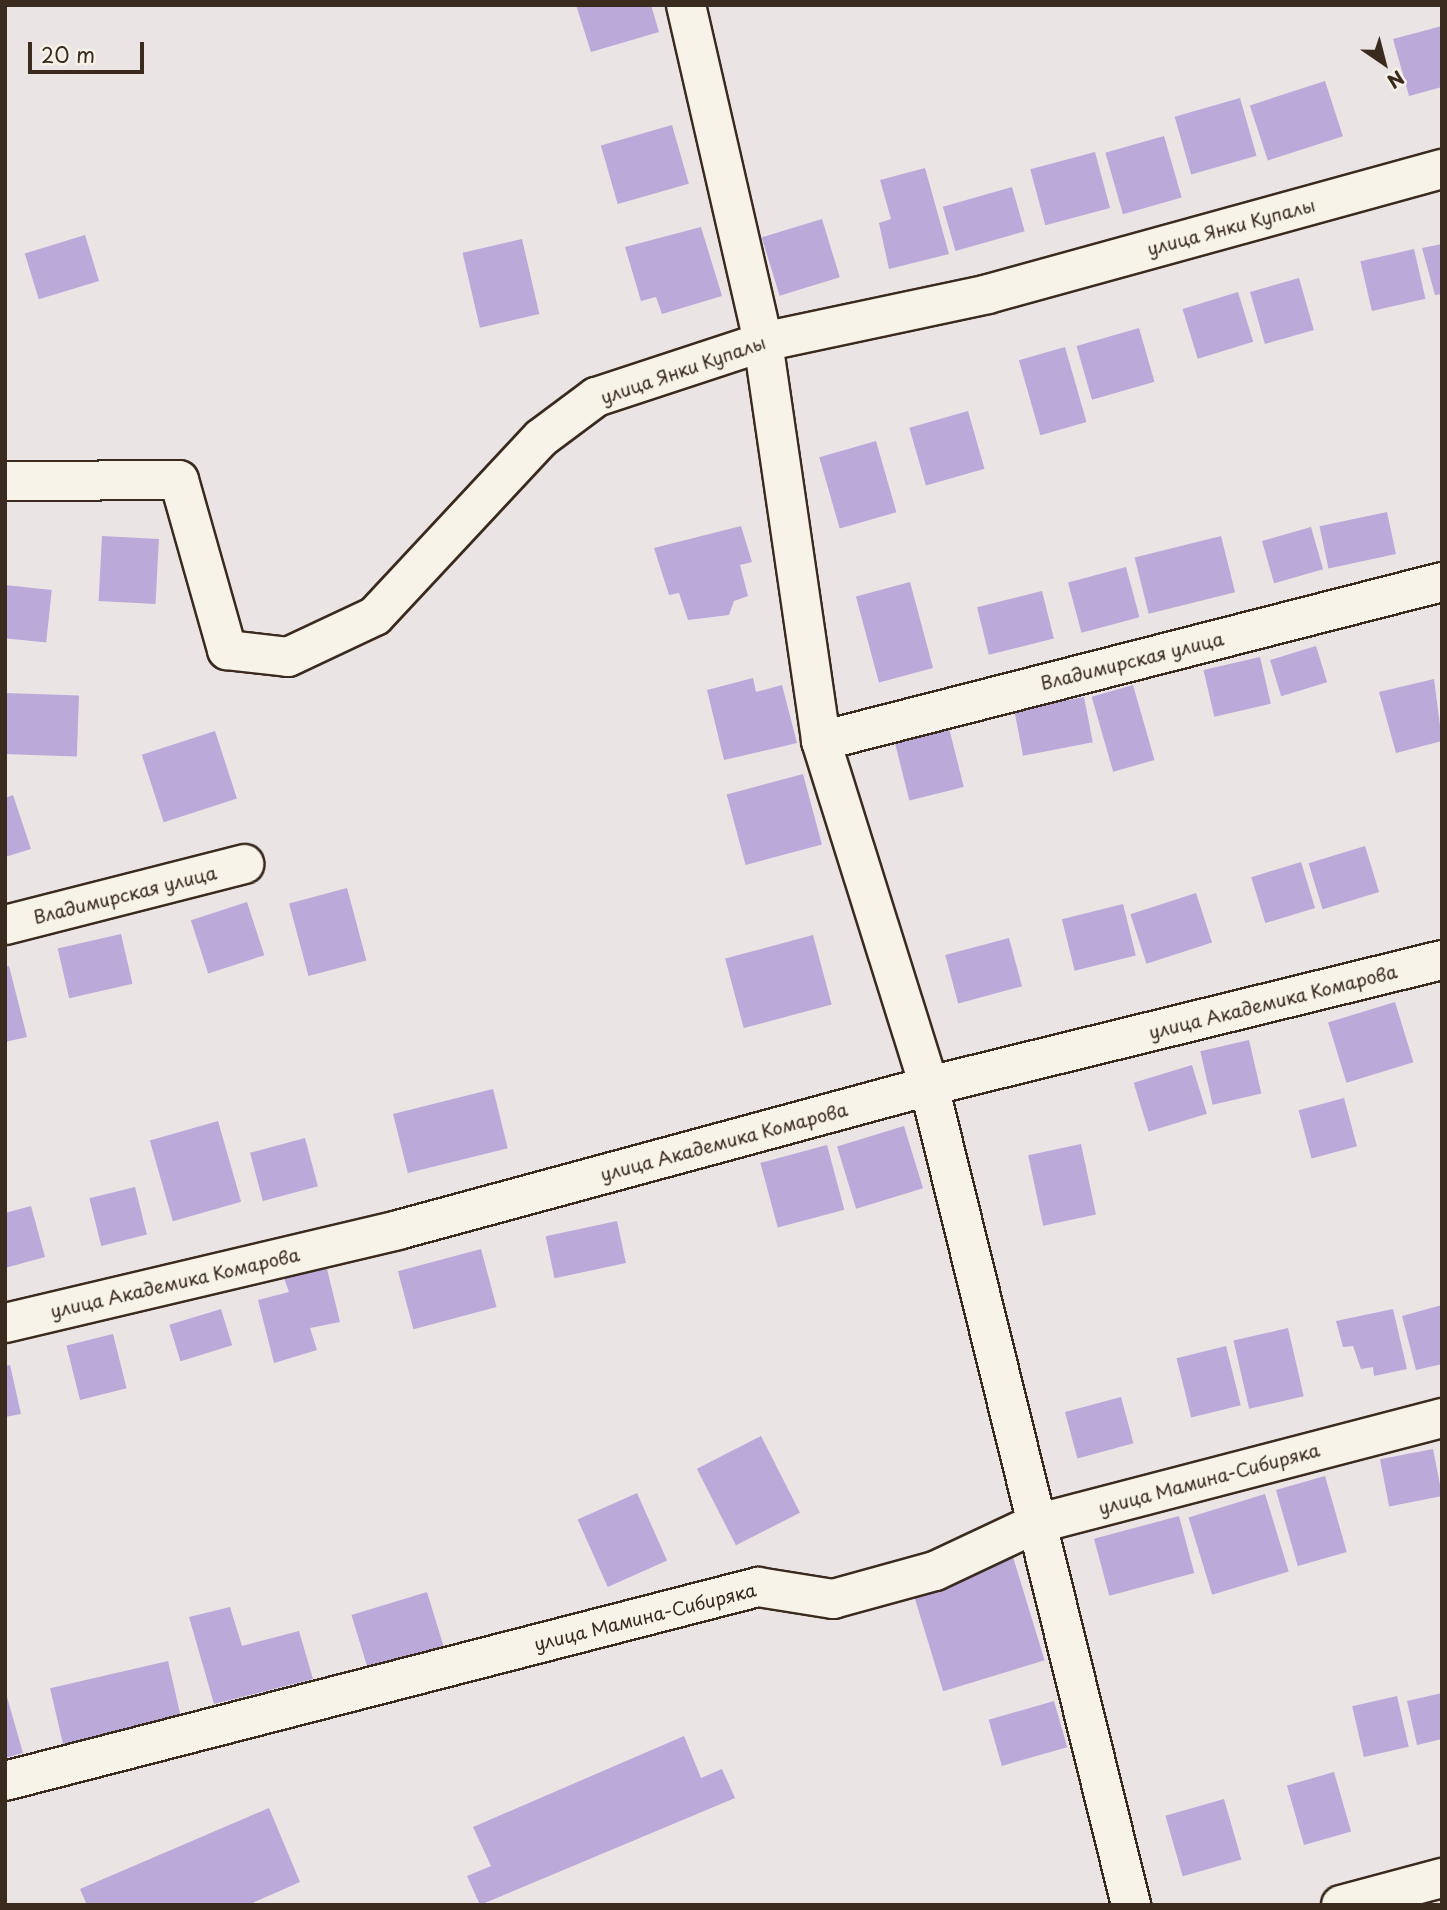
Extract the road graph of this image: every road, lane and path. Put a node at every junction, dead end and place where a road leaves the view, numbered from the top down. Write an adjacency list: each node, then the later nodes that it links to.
1 (686, 5): 3 (street)
2 (1442, 169): 3 (street, улица Янки Купалы)
3 (763, 342): 4 (street, улица Янки Купалы); 6 (street)
4 (5, 481)
5 (1442, 582): 6 (street, Владимирская улица)
6 (821, 741): 10 (street)
7 (244, 864): 8 (street, Владимирская улица)
8 (5, 925)
9 (1442, 960): 10 (street, улица Академика Комарова)
10 (929, 1086): 11 (street, улица Академика Комарова); 13 (street)
11 (5, 1322)
12 (1442, 1418): 13 (street, улица Мамина-Сибиряка)
13 (1035, 1524): 14 (street, улица Мамина-Сибиряка); 16 (street)
14 (5, 1781)
15 (1442, 1878): 17 (street)
16 (1131, 1905)
17 (1341, 1905)

